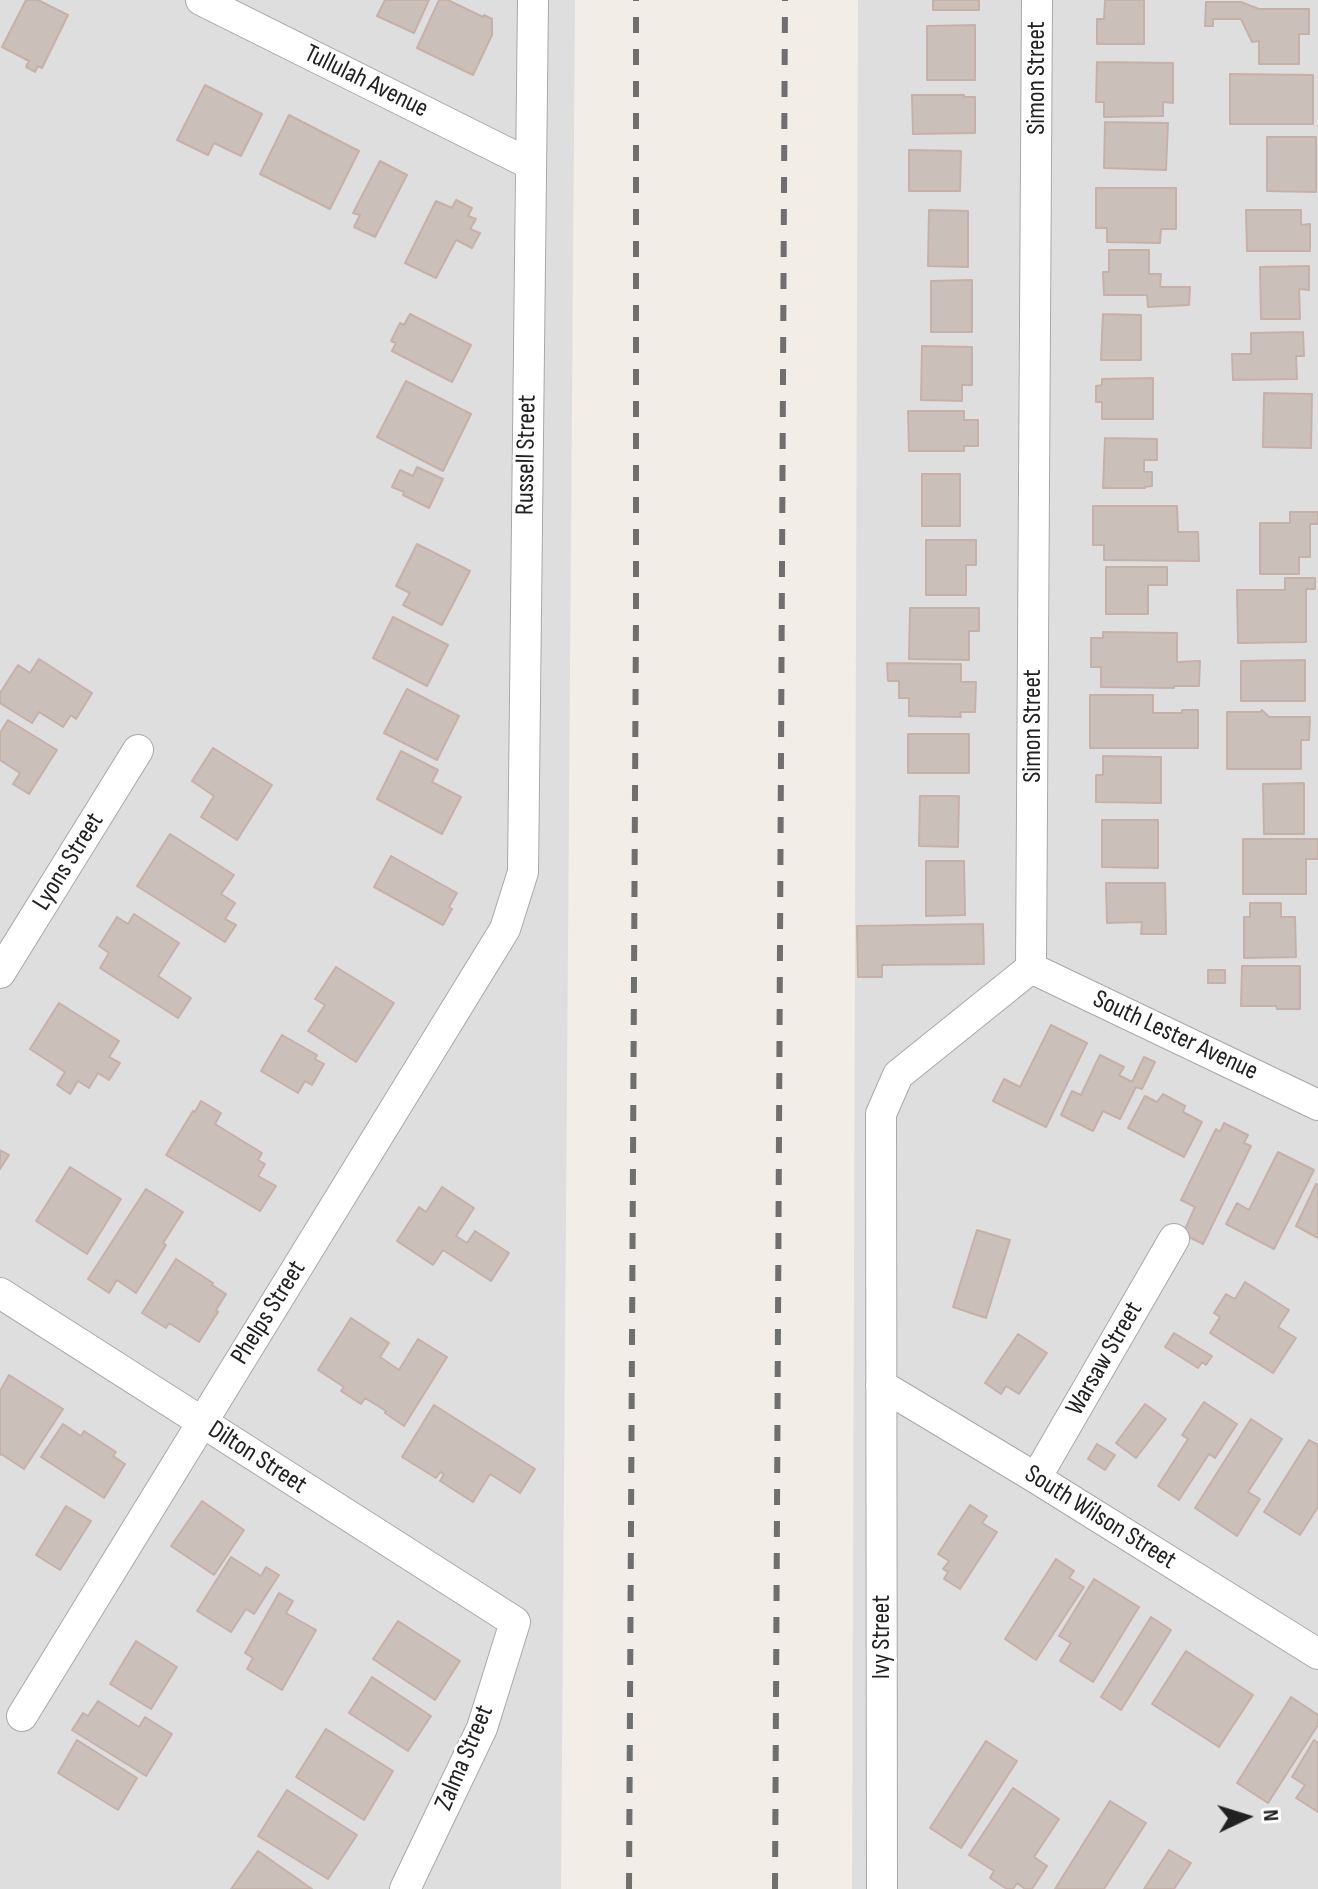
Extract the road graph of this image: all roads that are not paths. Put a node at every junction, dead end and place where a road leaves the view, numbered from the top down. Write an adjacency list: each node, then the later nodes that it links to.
1 (201, 0): 4 (street, Tullulah Avenue)
2 (533, 0): 4 (street, Russell Street)
3 (1037, 0): 7 (street, Simon Street)
4 (530, 164): 6 (street, Russell Street)
5 (138, 750): 8 (street, Lyons Street)
6 (512, 908): 13 (street, Phelps Street)
7 (1031, 968): 9 (street, South Lester Avenue); 12 (street)
8 (0, 973)
9 (1318, 1105)
10 (1174, 1239): 14 (street, Warsaw Street)
11 (0, 1293): 13 (street, Dilton Street)
12 (881, 1385): 14 (street, South Wilson Street); 18 (street, Ivy Street)
13 (202, 1422): 15 (street, Dilton Street); 17 (street, Phelps Street)
14 (1036, 1478): 16 (street, South Wilson Street)
15 (515, 1622): 19 (street, Zalma Street)
16 (1318, 1654)
17 (22, 1716)
18 (884, 1888)
19 (405, 1889)

